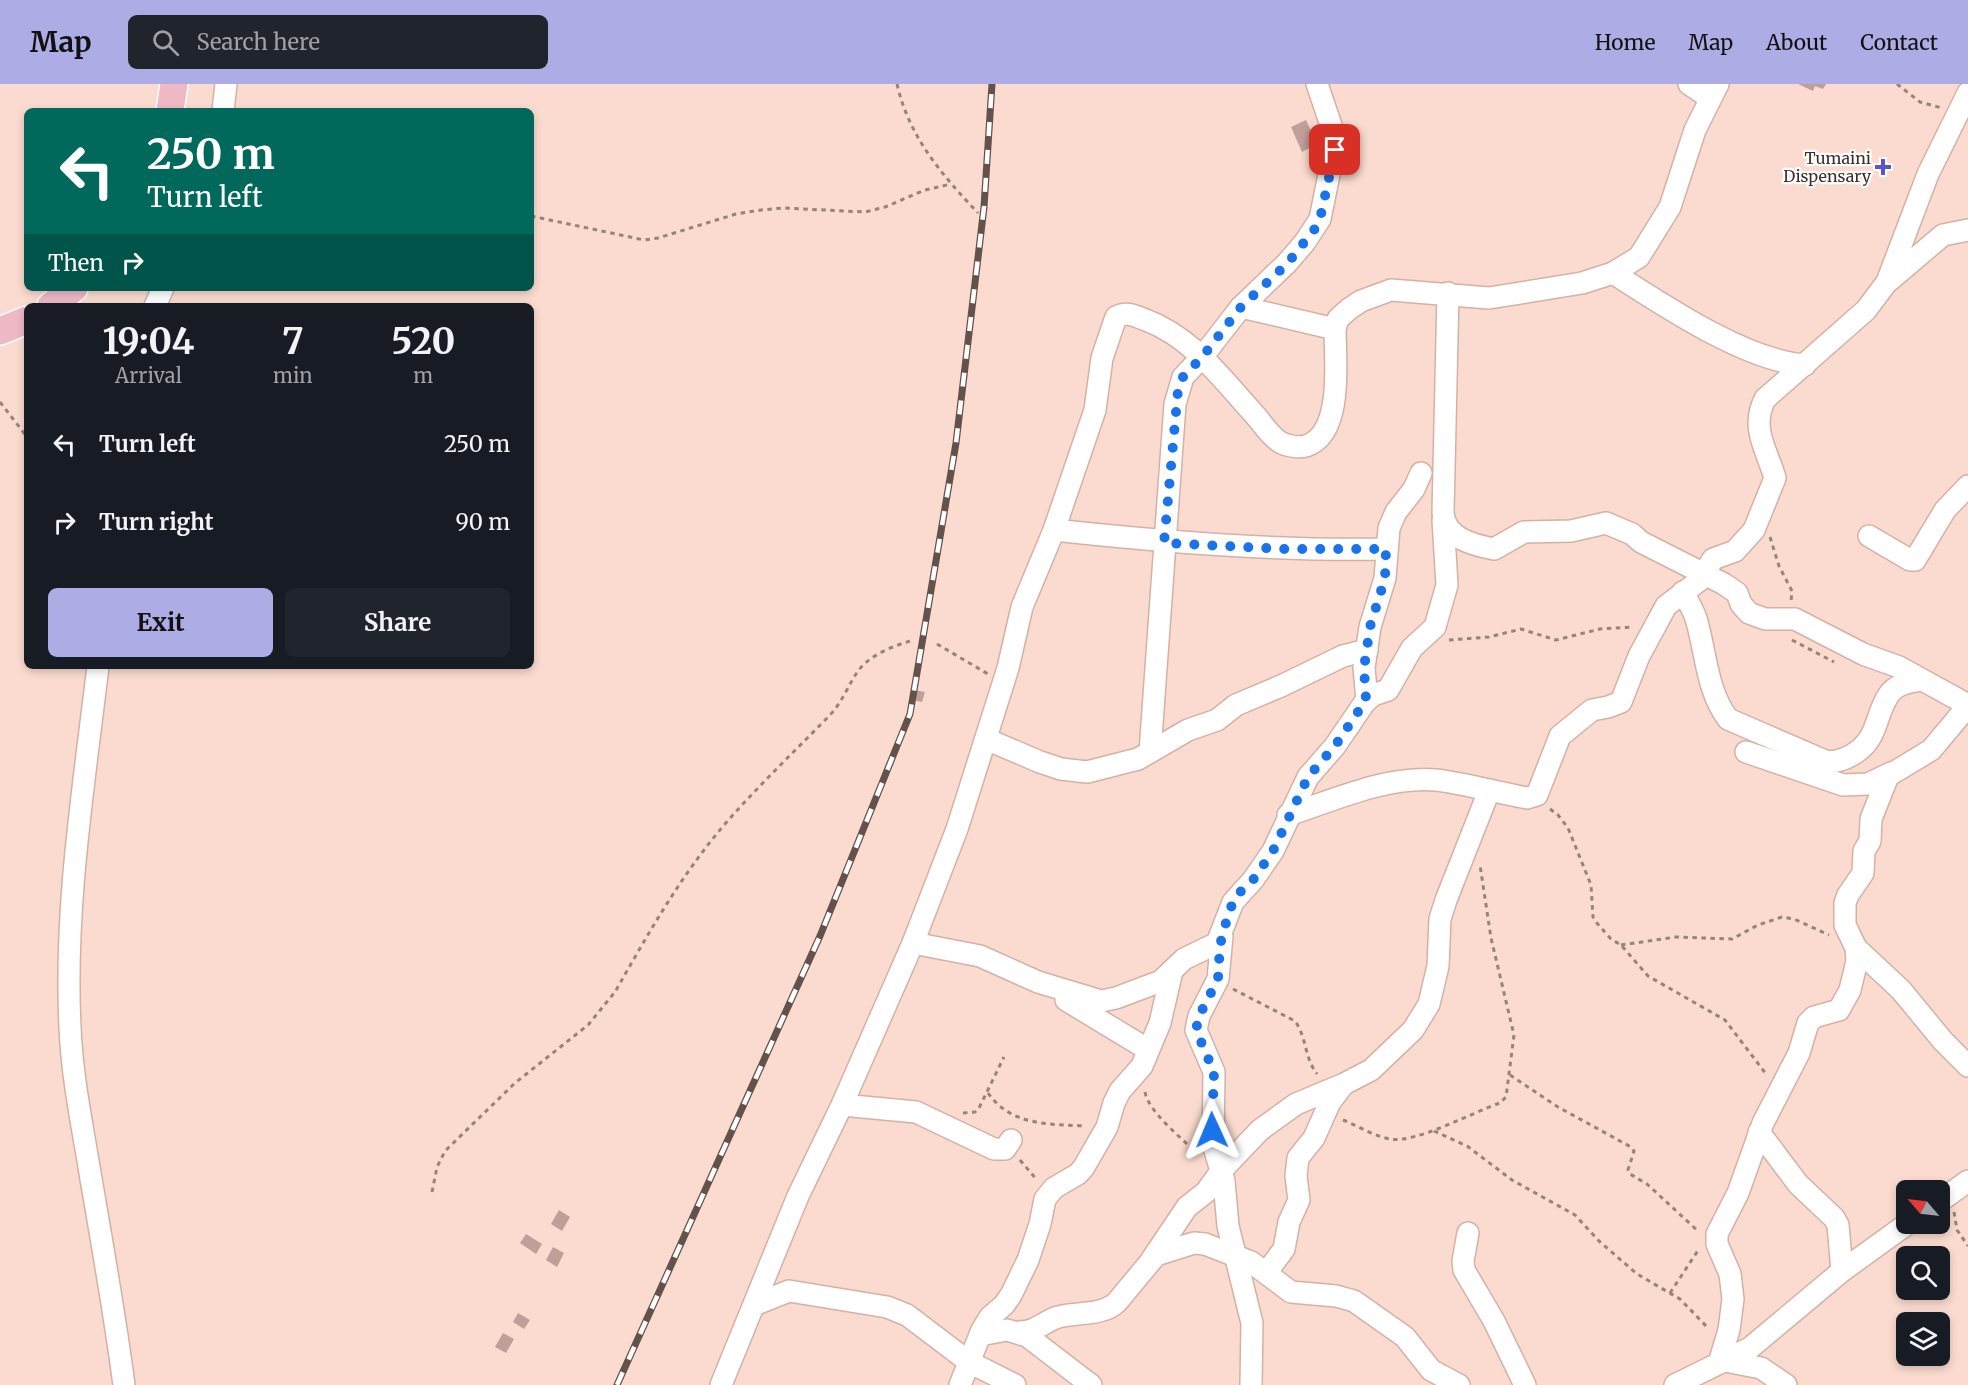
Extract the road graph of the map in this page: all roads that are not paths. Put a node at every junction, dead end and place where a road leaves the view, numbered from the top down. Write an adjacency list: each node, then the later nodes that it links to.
1 (174, 84): 7 (main road)
2 (226, 84): 8 (street)
3 (1317, 84): 15 (street)
4 (1689, 84): 5 (street)
5 (1714, 91): 10 (street)
6 (1965, 98): 11 (street)
7 (170, 108)
8 (223, 108)
9 (1968, 230): 11 (street)
10 (1613, 273): 13 (street); 20 (street)
11 (1887, 282): 20 (street)
12 (70, 291): 14 (main road)
13 (1448, 293): 17 (street); 23 (street)
14 (55, 303)
15 (1241, 307): 17 (street); 19 (street)
16 (24, 321): 18 (main road)
17 (1335, 329): 19 (street)
18 (0, 331)
19 (1203, 356): 24 (street); 26 (street)
20 (1805, 365): 28 (street)
21 (1421, 473): 27 (street)
22 (1968, 486): 25 (street)
23 (1443, 519): 28 (street); 33 (street)
24 (1054, 530): 26 (street); 35 (street)
25 (1869, 536)
26 (1164, 543): 27 (street); 36 (street)
27 (1386, 549): 30 (street)
28 (1704, 573): 29 (street); 32 (street)
29 (1683, 592): 32 (street); 39 (street)
30 (1367, 650): 33 (street); 36 (street)
31 (98, 669): 64 (street)
32 (1921, 680): 34 (street)
33 (1366, 700): 40 (street)
34 (1968, 705): 38 (street)
35 (986, 739): 36 (street); 42 (street)
36 (1150, 752)
37 (1746, 752): 38 (street)
38 (1891, 773): 43 (street)
39 (1489, 791): 40 (street); 48 (street)
40 (1288, 815): 41 (street)
41 (1222, 936): 44 (street); 52 (street)
42 (913, 943): 45 (street); 49 (street)
43 (1856, 948): 47 (street); 50 (street)
44 (1172, 971): 45 (street); 46 (street)
45 (1038, 982): 46 (street)
46 (1144, 1057): 61 (street)
47 (1968, 1066)
48 (1338, 1087): 52 (street); 58 (street)
49 (842, 1105): 51 (street); 59 (street)
50 (1759, 1132): 57 (street); 62 (street)
51 (1011, 1140)
52 (1220, 1172): 55 (street); 56 (street)
53 (1896, 1232): 57 (street)
54 (1468, 1233): 71 (street)
55 (1235, 1257): 56 (street); 58 (street); 69 (street)
56 (1152, 1259): 60 (street)
57 (1842, 1271): 62 (street)
58 (1266, 1274): 70 (street)
59 (754, 1305): 63 (street); 65 (street)
60 (1020, 1332): 61 (street); 68 (street)
61 (981, 1335): 63 (street)
62 (1723, 1356): 72 (street); 73 (street)
63 (969, 1362): 66 (street); 67 (street)
64 (124, 1385)
65 (721, 1385)
66 (960, 1385)
67 (1015, 1385)
68 (1091, 1385)
69 (1251, 1385)
70 (1459, 1385)
71 (1525, 1385)
72 (1675, 1385)
73 (1786, 1385)

